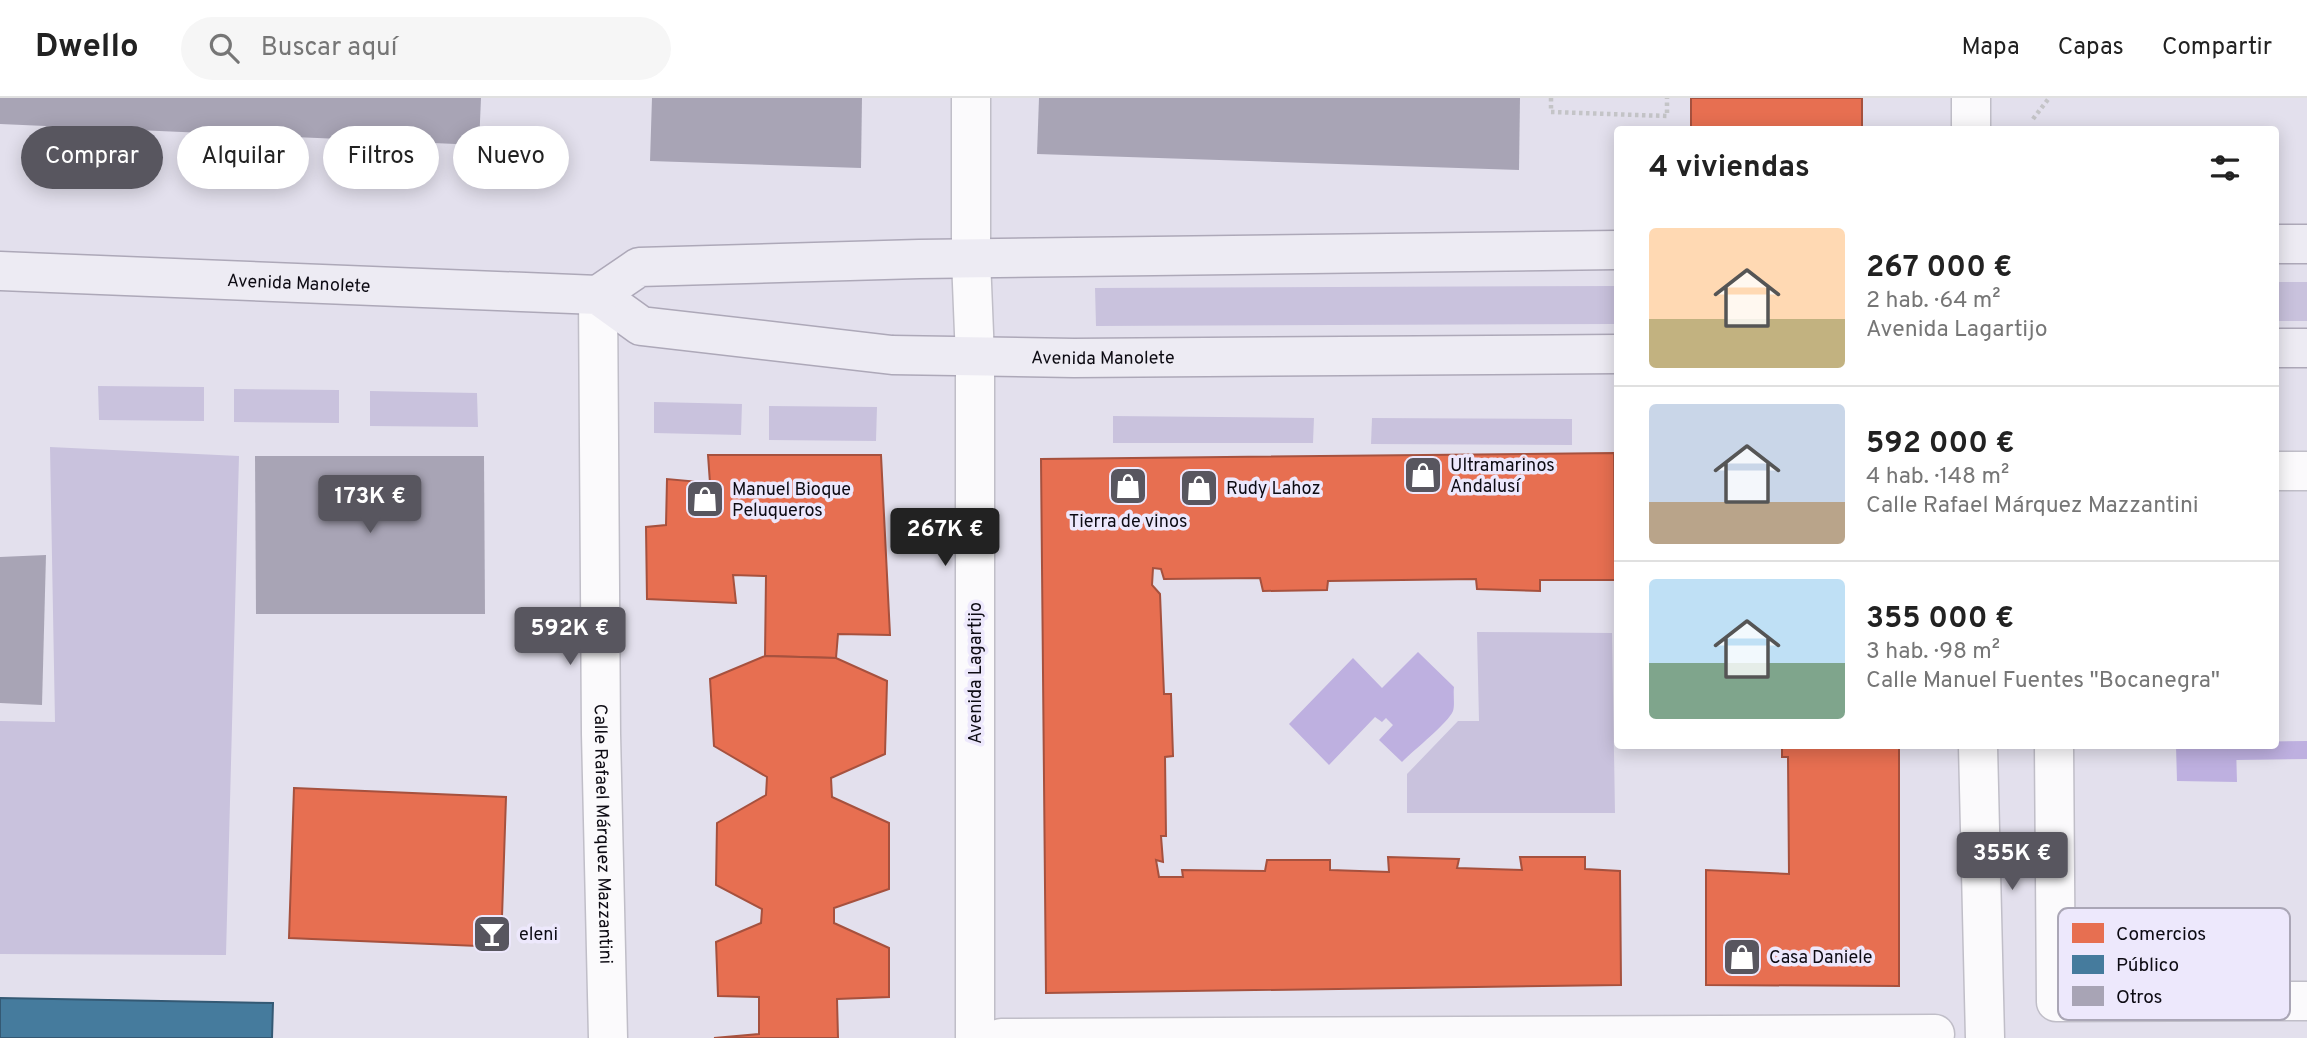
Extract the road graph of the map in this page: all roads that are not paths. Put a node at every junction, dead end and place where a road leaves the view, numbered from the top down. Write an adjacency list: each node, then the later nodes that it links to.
1 (971, 98): 7 (street, Avenida Lagartijo)
2 (1971, 98): 3 (street)
3 (1971, 126)
4 (2279, 244): 5 (main road)
5 (2307, 244)
6 (1614, 250): 7 (main road)
7 (971, 259): 9 (main road); 13 (street, Avenida Lagartijo)
8 (0, 271): 9 (main road, Avenida Manolete)
9 (598, 295): 13 (main road, Avenida Manolete); 20 (street, Calle Rafael Márquez Mazzantini)
10 (2279, 348): 11 (main road)
11 (2307, 348)
12 (1614, 354): 13 (main road, Avenida Manolete)
13 (975, 358): 21 (street, Avenida Lagartijo)
14 (2279, 471): 15 (street)
15 (2307, 471)
16 (1978, 749): 23 (street)
17 (2054, 749): 18 (street)
18 (2058, 1002)
19 (1936, 1034): 22 (street)
20 (608, 1038)
21 (975, 1038)
22 (1001, 1038)
23 (1985, 1038)

